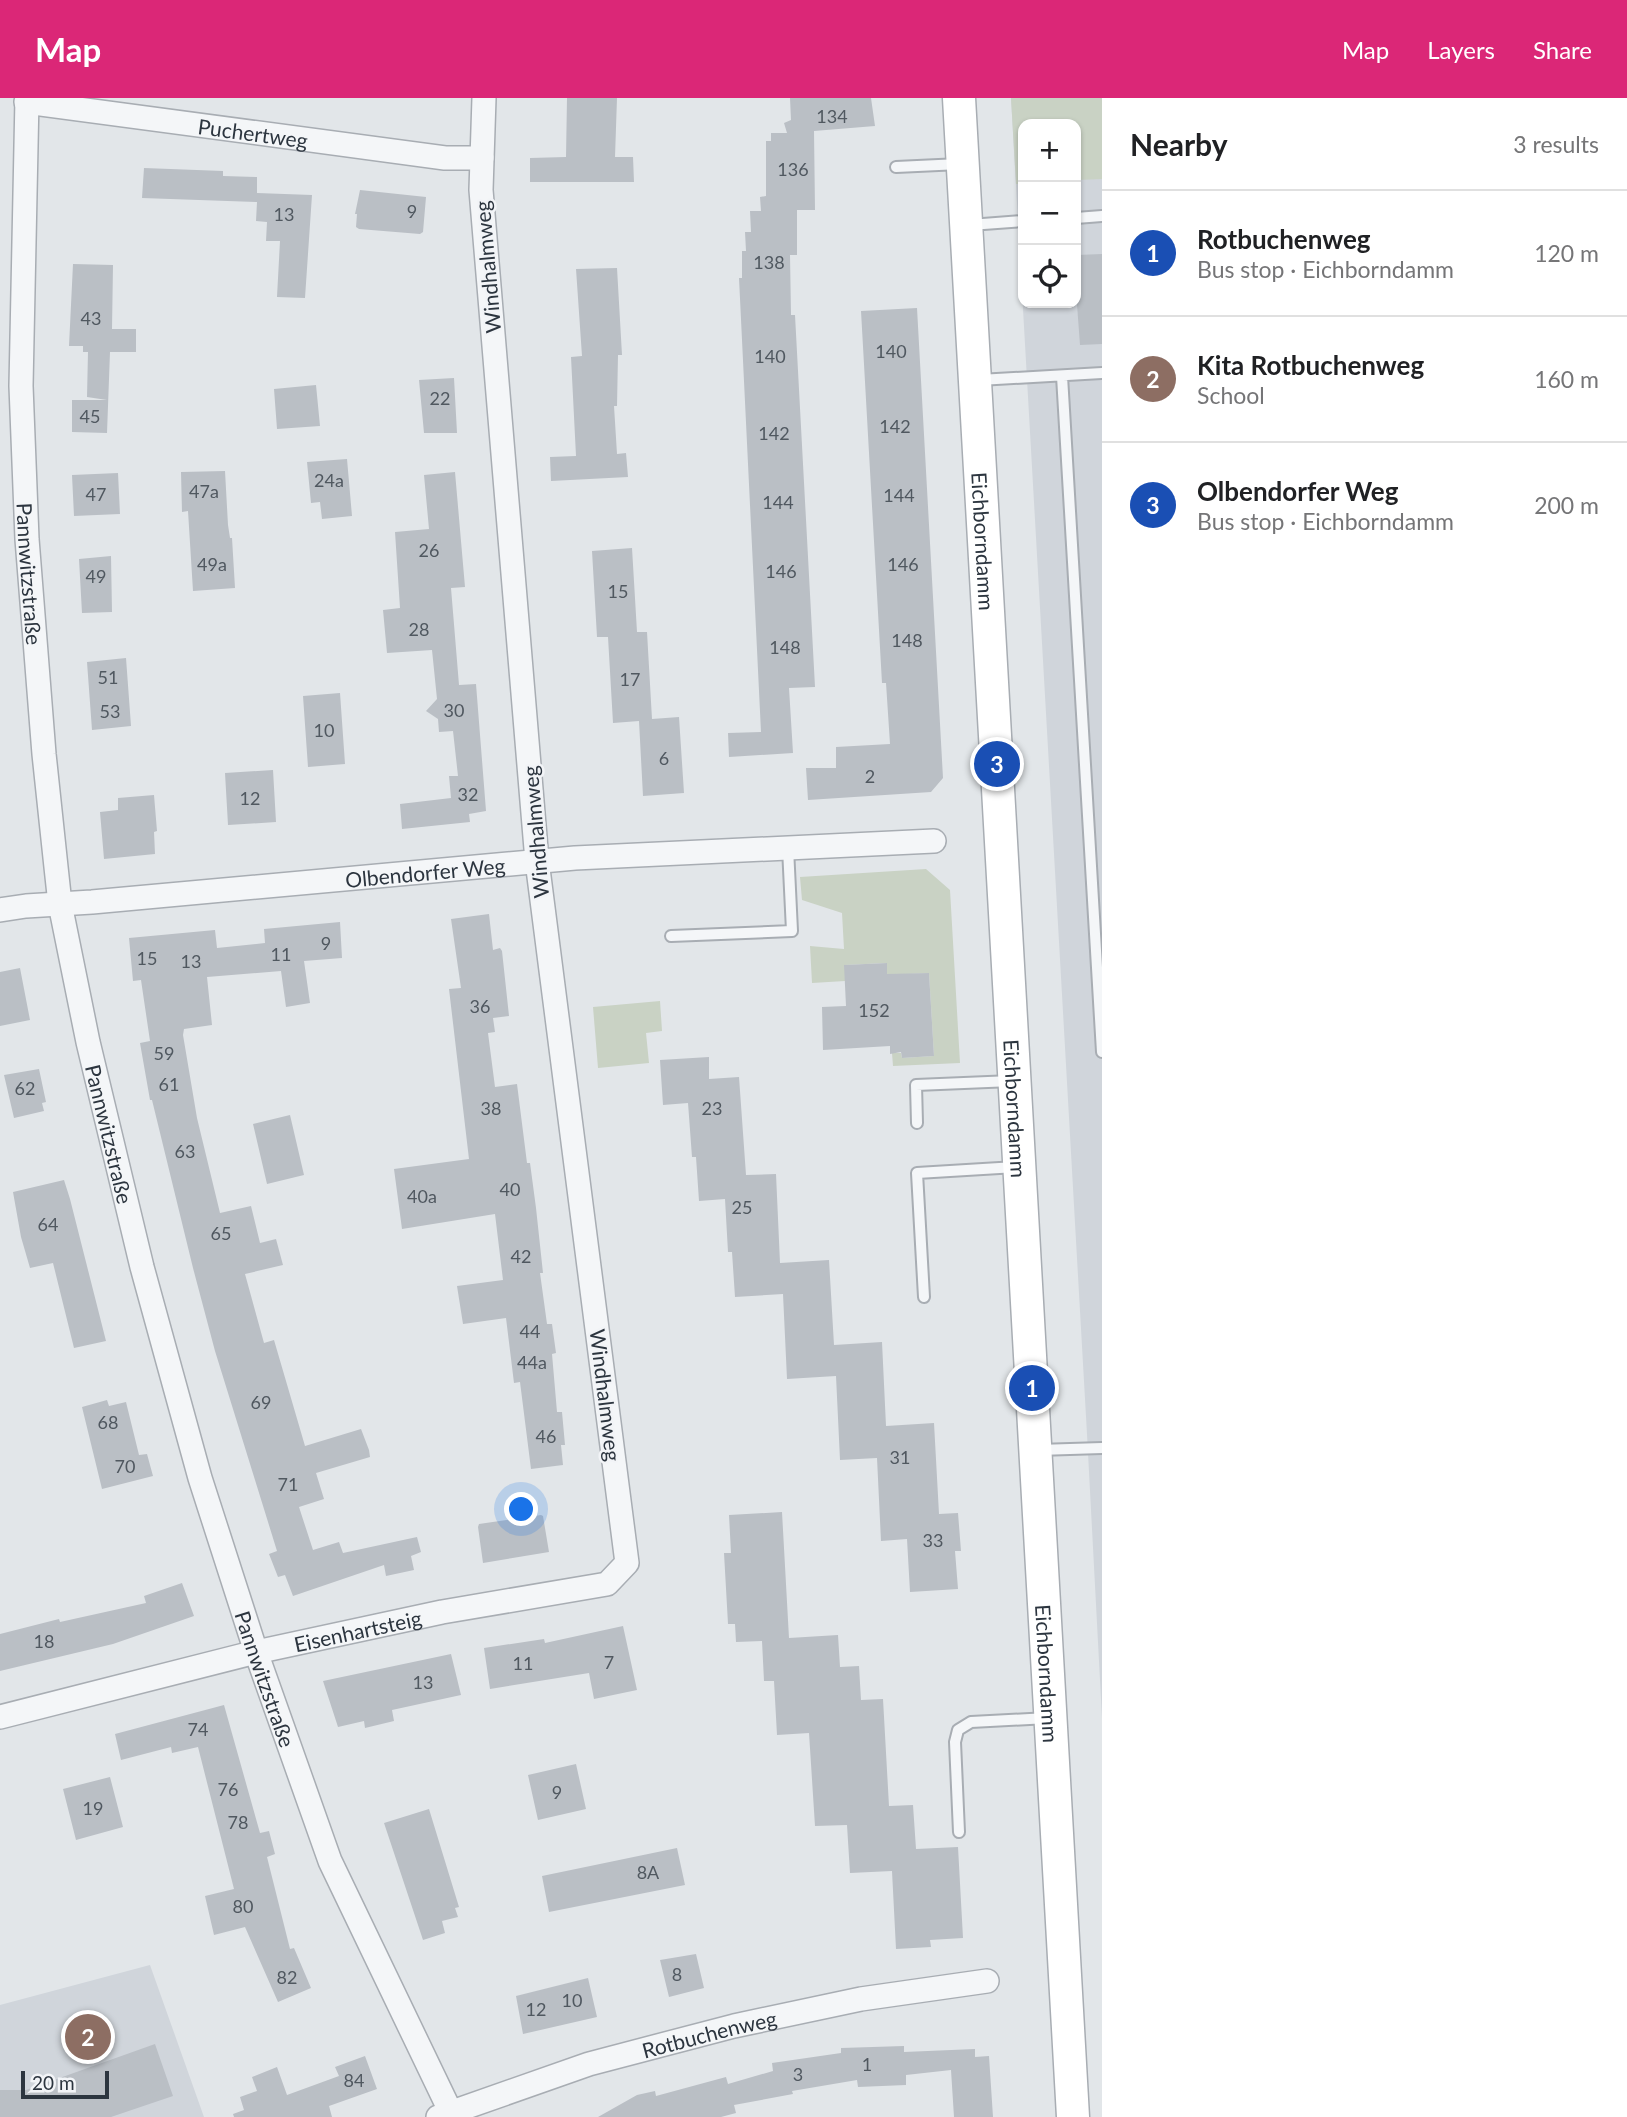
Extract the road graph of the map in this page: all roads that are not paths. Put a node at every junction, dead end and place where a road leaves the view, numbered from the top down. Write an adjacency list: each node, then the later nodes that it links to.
1 (484, 98): 4 (street, Windhalmweg)
2 (959, 98): 5 (main road, Eichborndamm)
3 (26, 100): 4 (street, Puchertweg); 17 (street, Pannwitzstraße)
4 (482, 158): 16 (street, Windhalmweg)
5 (963, 164): 6 (lane); 10 (main road, Eichborndamm)
6 (896, 167)
7 (1102, 216): 8 (lane)
8 (1081, 218)
9 (1018, 222): 10 (lane)
10 (966, 225): 13 (main road, Eichborndamm)
11 (1102, 373): 12 (lane)
12 (1062, 376): 13 (lane); 20 (lane)
13 (975, 380): 21 (main road, Eichborndamm)
14 (934, 841): 15 (street, Olbendorfer Weg)
15 (788, 848): 16 (street, Olbendorfer Weg); 19 (lane)
16 (537, 861): 17 (street, Olbendorfer Weg); 27 (street, Windhalmweg)
17 (60, 904): 18 (street, Olbendorfer Weg); 28 (street, Pannwitzstraße)
18 (0, 911)
19 (671, 936)
20 (1102, 1052)
21 (1014, 1081): 22 (lane); 23 (main road, Eichborndamm)
22 (917, 1123)
23 (1019, 1167): 24 (lane); 26 (main road, Eichborndamm)
24 (924, 1297)
25 (1102, 1447): 26 (lane)
26 (1036, 1450): 30 (main road, Eichborndamm)
27 (627, 1563): 28 (street, Eisenhartsteig)
28 (256, 1652): 29 (street, Eisenhartsteig); 33 (street, Pannwitzstraße)
29 (0, 1717)
30 (1050, 1717): 31 (lane); 34 (main road, Eichborndamm)
31 (959, 1832)
32 (987, 1981): 33 (street, Rotbuchenweg)
33 (447, 2115)
34 (1073, 2117)

